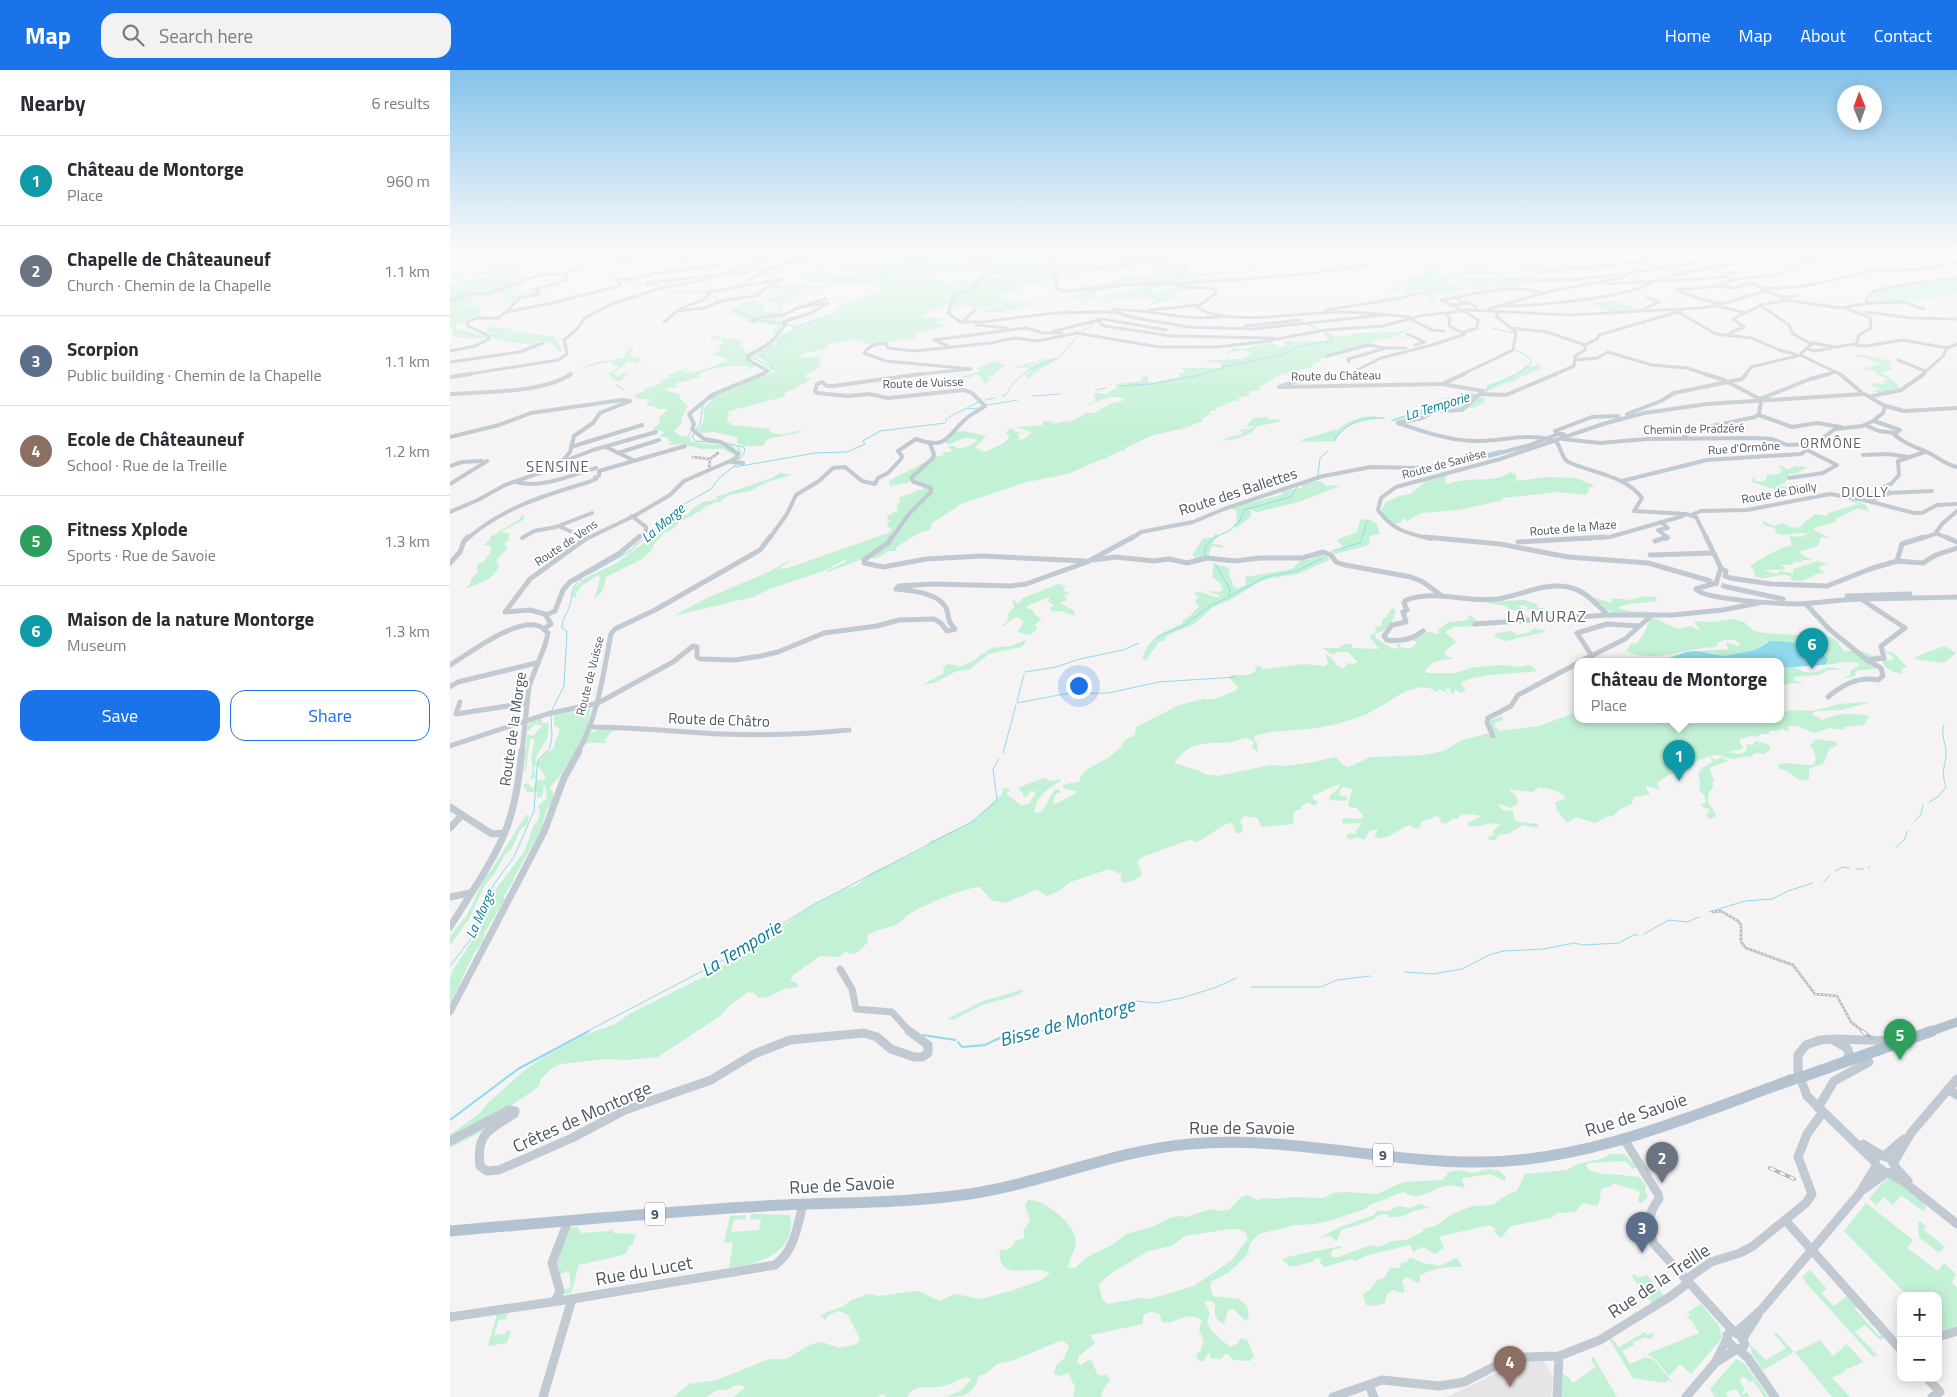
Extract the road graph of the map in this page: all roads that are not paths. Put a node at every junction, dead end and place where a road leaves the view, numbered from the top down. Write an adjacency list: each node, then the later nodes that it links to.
1 (512, 311): 20 (street)
2 (599, 311): 72 (street)
3 (677, 311): 35 (street)
4 (792, 311): 36 (street)
5 (814, 311): 108 (street)
6 (949, 311): 37 (street)
7 (975, 311): 38 (street)
8 (1100, 311): 21 (street)
9 (1146, 311): 29 (street)
10 (1202, 311): 29 (street)
11 (1320, 311): 26 (street)
12 (1464, 311): 27 (street); 44 (street)
13 (1493, 311): 22 (street)
14 (1653, 311): 23 (street)
15 (1682, 311): 24 (street)
16 (1736, 311): 25 (street)
17 (1749, 311): 25 (street)
18 (1770, 311): 51 (street)
19 (1856, 311): 32 (street); 55 (street)
20 (506, 312): 62 (street)
21 (1091, 312): 38 (street); 39 (street)
22 (1499, 312): 23 (street); 40 (street)
23 (1634, 312)
24 (1678, 312): 48 (street); 54 (street)
25 (1744, 313): 48 (street)
26 (1301, 314): 28 (street); 29 (street)
27 (1446, 314): 30 (street); 44 (street)
28 (1383, 315): 30 (street); 39 (street)
29 (1224, 316)
30 (1417, 317): 31 (street)
31 (1410, 319): 43 (street); 49 (street)
32 (1957, 319)
33 (1097, 320): 42 (street); 45 (street); 49 (street)
34 (1301, 320): 39 (street)
35 (664, 322)
36 (752, 322)
37 (960, 322): 38 (street); 41 (street)
38 (968, 322)
39 (1220, 328)
40 (1511, 328): 54 (street); 74 (street)
41 (1013, 330): 45 (street); 56 (street)
42 (1166, 330)
43 (1444, 331)
44 (1464, 332): 57 (street, Route du Château)
45 (1049, 333): 46 (street)
46 (1078, 333): 49 (street); 56 (street, Route de Vuisse)
47 (1407, 334): 52 (street)
48 (1729, 334): 63 (street)
49 (1277, 340)
50 (543, 343): 67 (street)
51 (1812, 343): 58 (street); 60 (street)
52 (1419, 344): 57 (street); 59 (street)
53 (1957, 344): 61 (street)
54 (1585, 345): 65 (street)
55 (1854, 345): 58 (street); 61 (street)
56 (950, 346): 96 (street, Route de Vuisse)
57 (1427, 347): 74 (street, Route du Château)
58 (1833, 347): 60 (street)
59 (1385, 348): 64 (street); 68 (street)
60 (1807, 348): 63 (street)
61 (1947, 348): 69 (street, Route de Savièse)
62 (450, 351)
63 (1801, 354): 70 (street); 73 (street)
64 (1327, 356)
65 (1575, 360): 73 (street); 76 (street)
66 (1898, 360): 69 (street)
67 (450, 362)
68 (1349, 362)
69 (1925, 371): 77 (street, Route de Savièse)
70 (1836, 372): 73 (street); 77 (street)
71 (571, 374): 75 (street)
72 (450, 378)
73 (1728, 382): 89 (street, Route des Ballettes)
74 (1442, 384): 76 (street)
75 (450, 394)
76 (1480, 394): 95 (street)
77 (1868, 394): 78 (street, Route de Savièse); 79 (street)
78 (1761, 401): 81 (street); 87 (street, Route de Savièse)
79 (1885, 405): 80 (street); 82 (street)
80 (1957, 408)
81 (1759, 415): 85 (street); 92 (street)
82 (1874, 420): 84 (street); 88 (street)
83 (642, 425): 99 (street)
84 (1865, 425): 85 (street); 88 (street)
85 (1842, 427): 97 (street)
86 (656, 432): 100 (street)
87 (1575, 433): 89 (street); 90 (street, Route de Savièse)
88 (1895, 433): 102 (street)
89 (1558, 434): 90 (street); 95 (street, Route des Ballettes)
90 (1568, 436): 94 (street); 95 (street, Route de Savièse)
91 (450, 437): 99 (street)
92 (1683, 438): 94 (street, Chemin de Pradzéré); 97 (street, Chemin de Pradzéré)
93 (659, 440): 103 (street)
94 (1573, 440): 95 (street)
95 (1554, 441): 116 (street); 139 (street, Route des Ballettes); 143 (street, Route de Savièse)
96 (930, 444): 139 (street); 169 (street, Route de Vuisse)
97 (1814, 444): 101 (street)
98 (684, 446): 106 (street)
99 (571, 447): 107 (street)
100 (606, 447): 103 (street); 107 (street)
101 (1808, 449): 115 (street); 116 (street, Rue d'Ormône)
102 (1925, 452): 105 (street); 111 (street)
103 (618, 453): 106 (street)
104 (1864, 454): 105 (street)
105 (1909, 457): 120 (street)
106 (633, 460): 114 (street)
107 (562, 462): 117 (street)
108 (727, 462): 110 (street); 127 (street, Route de Vens)
109 (1957, 462): 111 (street)
110 (740, 463)
111 (1943, 463): 113 (street)
112 (450, 466): 118 (street)
113 (1957, 467)
114 (598, 469): 117 (street); 141 (street)
115 (1789, 478)
116 (1622, 481): 126 (street)
117 (516, 482): 124 (street)
118 (450, 484)
119 (1932, 491): 120 (street)
120 (1888, 494): 121 (street)
121 (1867, 501): 122 (street, Route de Diolly); 126 (street, Route de Diolly)
122 (1957, 504)
123 (1957, 511): 130 (street)
124 (450, 512)
125 (592, 513): 129 (street)
126 (1689, 514): 128 (street, Route de la Maze); 137 (street)
127 (632, 516): 132 (street, Route de Vens); 152 (street)
128 (1661, 522): 133 (street); 134 (street, Route de la Maze)
129 (558, 526): 131 (street); 132 (street)
130 (1936, 533): 135 (street); 140 (street)
131 (522, 538)
132 (587, 538): 152 (street, Route de Vens)
133 (1654, 541)
134 (1518, 542)
135 (1957, 542)
136 (1957, 548): 140 (street)
137 (1713, 553): 138 (street); 142 (street)
138 (1650, 555)
139 (1091, 560): 147 (street); 169 (street, Route des Ballettes)
140 (1897, 561): 142 (street)
141 (450, 563)
142 (1721, 569): 150 (street)
143 (1707, 580)
144 (1727, 587): 145 (street)
145 (1878, 594): 146 (street); 149 (street)
146 (1957, 595): 149 (street)
147 (1442, 596): 153 (street); 158 (street)
148 (1861, 599): 149 (street); 151 (street); 161 (street)
149 (1884, 599)
150 (1772, 602): 151 (street); 154 (street)
151 (1806, 604): 161 (street)
152 (544, 614): 157 (street, Route de la Morge)
153 (1608, 615): 154 (street); 155 (street)
154 (1652, 615): 156 (street)
155 (1475, 624)
156 (1638, 626): 159 (street); 159 (street)
157 (544, 628): 162 (street, Route de la Morge); 164 (street)
158 (1423, 630)
159 (1592, 656): 160 (street)
160 (1587, 658)
161 (1867, 660): 166 (street)
162 (536, 663): 165 (street); 168 (street, Route de la Morge)
163 (1574, 664): 173 (street)
164 (450, 665)
165 (450, 687)
166 (1828, 697)
167 (460, 702): 168 (street)
168 (527, 703): 170 (street, Route de la Morge)
169 (598, 703): 170 (street); 171 (street, Route de Vuisse)
170 (524, 722): 174 (street); 178 (street, Route de la Morge)
171 (589, 727): 172 (street, Route de Châtro); 183 (street, Route de Vuisse)
172 (849, 730)
173 (1493, 736)
174 (450, 746)
175 (450, 807): 176 (street)
176 (462, 815): 177 (street); 178 (street)
177 (450, 828)
178 (504, 833): 179 (street, Route de la Morge)
179 (470, 893): 180 (street); 181 (street, Route de la Morge)
180 (450, 897)
181 (450, 927)
182 (840, 969): 195 (street, Crêtes de Montorge)
183 (450, 1012)
184 (1957, 1022): 186 (main road, Rue de Savoie / 9)
185 (1820, 1040): 186 (street); 188 (street); 192 (street)
186 (1903, 1041): 187 (main road, Rue de Savoie / 9)
187 (1862, 1056): 188 (main road, Rue de Savoie / 9); 192 (street)
188 (1846, 1061): 194 (main road, Rue de Savoie / 9)
189 (1957, 1079): 190 (street)
190 (1948, 1089): 191 (street); 193 (street)
191 (1957, 1095)
192 (1820, 1110): 196 (street); 200 (street, Rue de la Treille)
193 (1911, 1133): 196 (street); 197 (street)
194 (1624, 1139): 199 (main road, Rue de Savoie / 9); 205 (street)
195 (450, 1141)
196 (1879, 1159): 197 (street); 197 (street); 198 (street)
197 (1891, 1169): 198 (street); 202 (street)
198 (1859, 1194): 204 (street)
199 (803, 1204): 201 (main road, Rue de Savoie / 9); 206 (street, Rue du Lucet)
200 (1785, 1220): 204 (street); 205 (street, Rue de la Treille)
201 (568, 1221): 203 (main road, Rue de Savoie / 9); 207 (street)
202 (1957, 1224)
203 (450, 1231)
204 (1811, 1250): 211 (street); 212 (street)
205 (1688, 1280): 211 (street); 213 (street, Rue de la Treille)
206 (572, 1299): 207 (street, Rue du Lucet); 216 (street)
207 (556, 1300): 208 (street, Rue du Lucet)
208 (450, 1317)
209 (1957, 1331): 210 (street)
210 (1942, 1336)
211 (1736, 1340): 220 (street); 221 (street)
212 (1897, 1346)
213 (1559, 1356): 215 (street, Rue de la Treille); 219 (street)
214 (1931, 1382): 222 (street)
215 (1369, 1385): 217 (street, Rue de la Treille); 218 (street)
216 (543, 1397)
217 (1333, 1397)
218 (1374, 1397)
219 (1557, 1397)
220 (1686, 1397)
221 (1775, 1397)
222 (1932, 1397)

